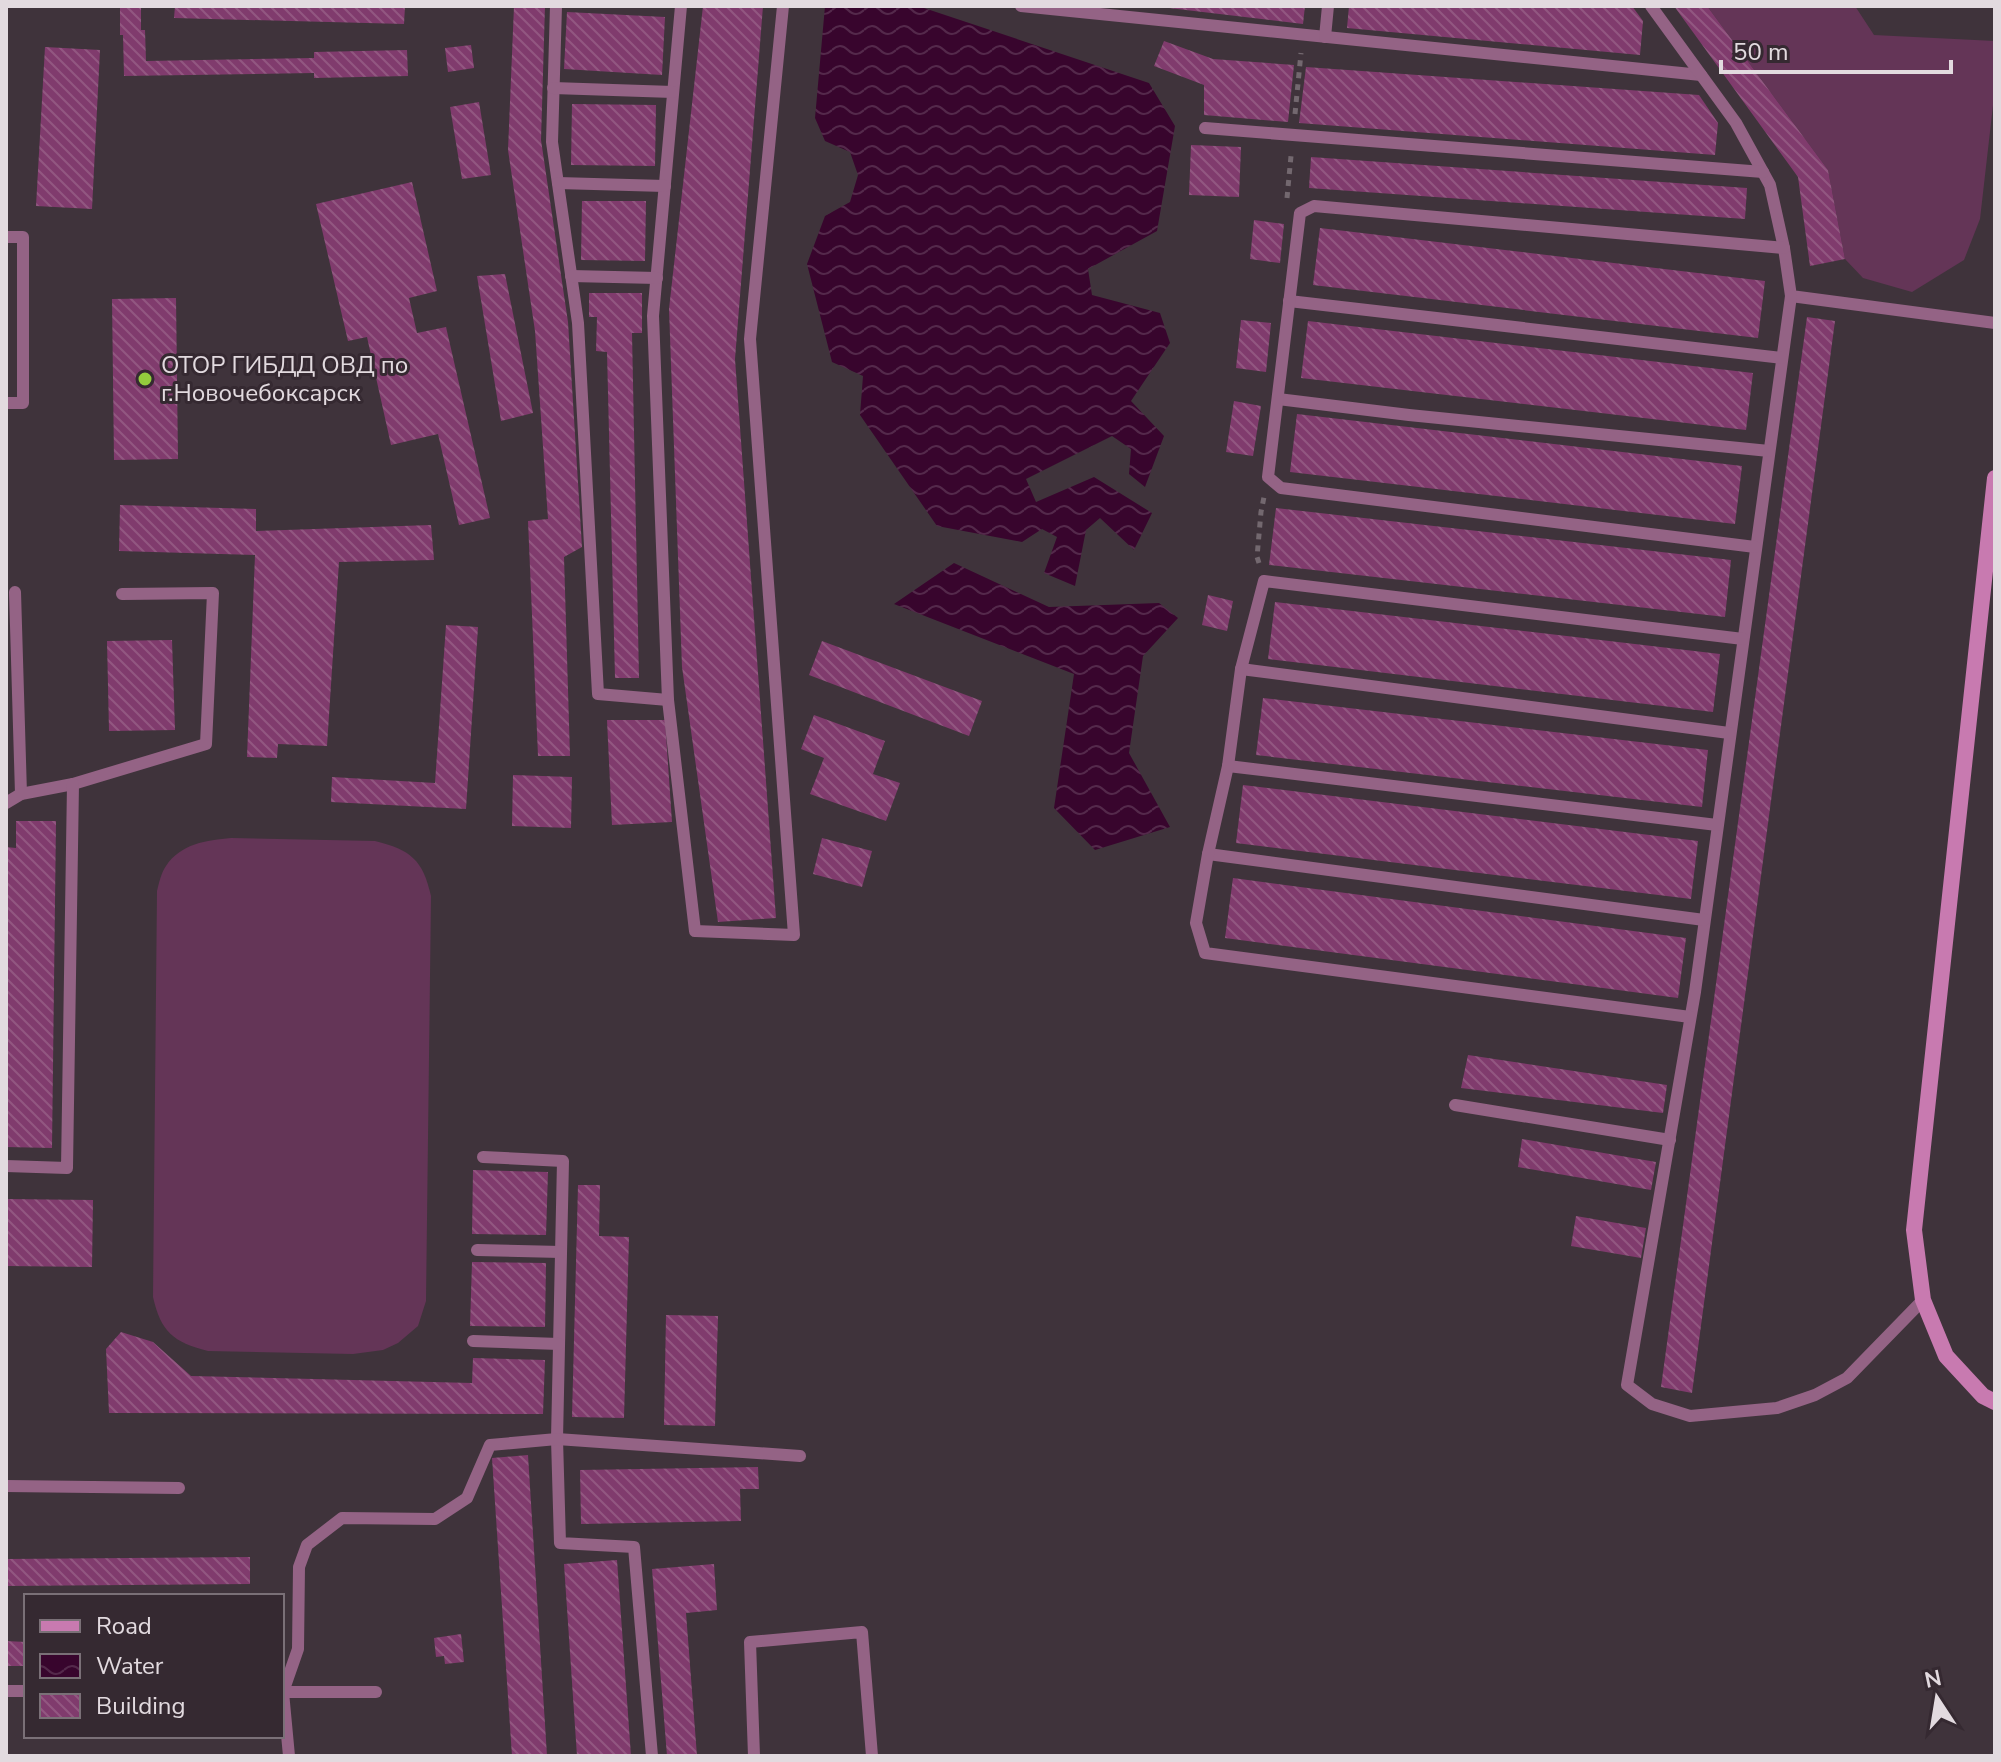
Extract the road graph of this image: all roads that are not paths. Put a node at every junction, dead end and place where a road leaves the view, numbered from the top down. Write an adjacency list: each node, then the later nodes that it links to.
1 (556, 6): 9 (lane)
2 (681, 6): 10 (lane)
3 (783, 6): 32 (lane)
4 (1021, 6): 7 (lane)
5 (1328, 6): 7 (lane)
6 (1651, 6): 8 (lane)
7 (1325, 37): 8 (lane)
8 (1701, 75): 12 (lane)
9 (553, 88): 10 (lane); 13 (lane)
10 (673, 92): 14 (lane)
11 (1205, 128): 12 (lane)
12 (1763, 172): 16 (lane)
13 (558, 183): 14 (lane); 17 (lane)
14 (665, 186): 18 (lane)
15 (6, 237): 24 (lane)
16 (1784, 248): 19 (lane); 20 (lane)
17 (571, 276): 18 (lane); 32 (lane)
18 (657, 278): 32 (lane)
19 (1791, 296): 21 (lane); 22 (lane)
20 (1289, 301): 22 (lane); 23 (lane)
21 (1995, 323)
22 (1782, 358): 25 (lane)
23 (1278, 399): 25 (lane); 27 (lane)
24 (6, 403)
25 (1769, 451): 27 (lane)
26 (1995, 478): 48 (street)
27 (1755, 547): 30 (lane)
28 (15, 592): 36 (lane)
29 (122, 594): 35 (lane)
30 (1743, 639): 31 (lane); 33 (lane)
31 (1241, 669): 33 (lane); 34 (lane)
32 (668, 700)
33 (1729, 733): 38 (lane)
34 (1228, 766): 38 (lane); 39 (lane)
35 (73, 784): 36 (lane); 45 (lane)
36 (21, 794): 37 (lane)
37 (6, 803)
38 (1717, 825): 40 (lane)
39 (1208, 854): 40 (lane); 41 (lane)
40 (1704, 920): 41 (lane)
41 (1690, 1017): 43 (lane)
42 (1455, 1105): 43 (lane)
43 (1670, 1140): 48 (lane)
44 (483, 1157): 47 (lane)
45 (6, 1166)
46 (477, 1250): 47 (lane)
47 (561, 1252): 50 (lane)
48 (1923, 1300): 51 (street)
49 (473, 1341): 50 (lane)
50 (559, 1344): 52 (lane)
51 (1995, 1402)
52 (557, 1439): 53 (lane); 56 (lane); 61 (lane)
53 (800, 1456)
54 (6, 1486): 55 (lane)
55 (179, 1488)
56 (284, 1687)
57 (284, 1692): 58 (lane)
58 (376, 1692)
59 (284, 1710): 60 (lane)
60 (289, 1756)
61 (652, 1756)
62 (754, 1756): 63 (lane)
63 (872, 1756)

